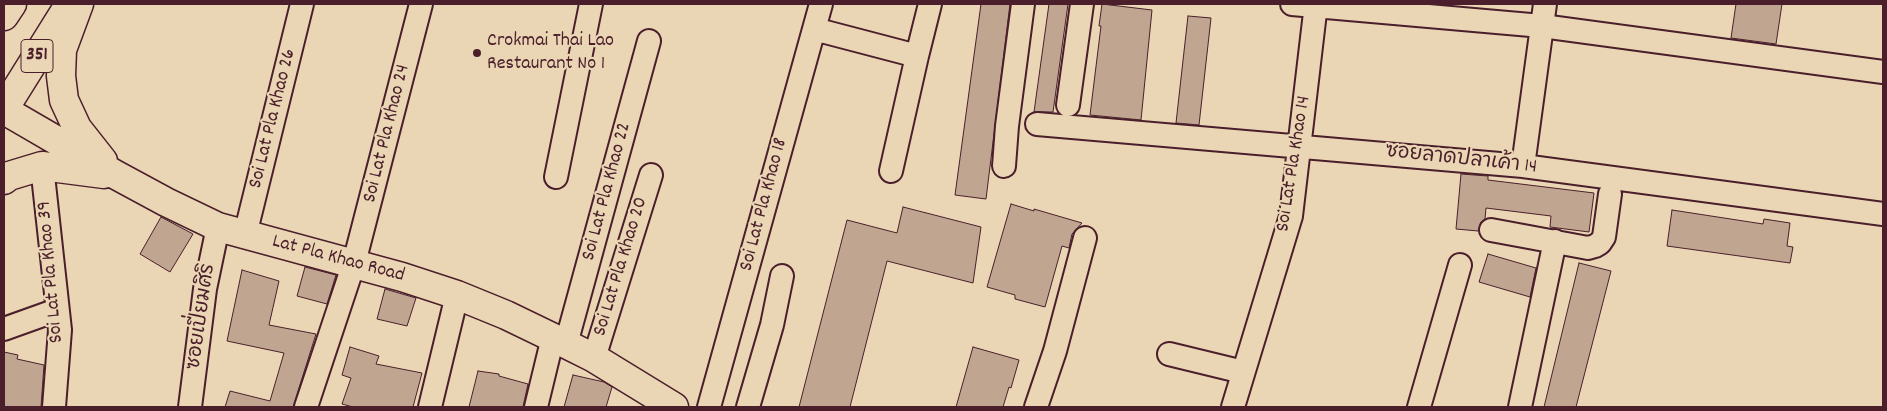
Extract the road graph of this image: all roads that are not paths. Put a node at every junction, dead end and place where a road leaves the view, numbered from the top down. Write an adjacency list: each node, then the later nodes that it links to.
1 (11, 4): 14 (main road); 15 (main road, 351)
2 (70, 4): 22 (main road, 351)
3 (79, 4): 29 (main road)
4 (302, 4): 37 (street, Soi Lat Pla Khao 26)
5 (421, 4): 40 (street, Soi Lat Pla Khao 24)
6 (591, 4): 31 (street)
7 (821, 4): 17 (street, Soi Lat Pla Khao 18)
8 (930, 4): 19 (street)
9 (1023, 4): 26 (street)
10 (1082, 4): 21 (street)
11 (1292, 4): 13 (street)
12 (1545, 4): 16 (street)
13 (1316, 5): 16 (street); 24 (street, Soi Lat Pla Khao 14)
14 (4, 6)
15 (4, 16)
16 (1542, 26): 20 (street); 27 (street)
17 (814, 29): 19 (street); 56 (street, Soi Lat Pla Khao 18)
18 (650, 42): 46 (street, Soi Lat Pla Khao 22)
19 (917, 56): 28 (street)
20 (1883, 72)
21 (1068, 105)
22 (4, 109): 29 (main road, Lat Pla Khao Road)
23 (1038, 124): 24 (street, ซอยลาดปลาเค้า 14)
24 (1299, 146): 27 (street, ซอยลาดปลาเค้า 14); 49 (street, Soi Lat Pla Khao 14)
25 (42, 166): 29 (main road); 32 (main road); 44 (street, Soi Lat Pla Khao 39)
26 (1004, 166)
27 (1523, 166): 34 (street, ซอยลาดปลาเค้า 14)
28 (890, 171)
29 (116, 175): 35 (main road, Lat Pla Khao Road)
30 (651, 175): 48 (street, Soi Lat Pla Khao 20)
31 (556, 177)
32 (4, 180)
33 (1610, 194): 39 (street)
34 (1883, 214)
35 (218, 227): 37 (main road, Lat Pla Khao Road); 52 (street, ซอยเปี่ยมศิริ)
36 (1491, 230): 39 (street)
37 (245, 235): 40 (main road, Lat Pla Khao Road)
38 (1085, 238): 58 (street)
39 (1555, 241): 61 (street)
40 (354, 264): 43 (main road, Lat Pla Khao Road); 53 (street, Soi Lat Pla Khao 24)
41 (1460, 265): 60 (street)
42 (782, 276): 57 (street)
43 (457, 295): 46 (main road, Lat Pla Khao Road); 54 (street)
44 (57, 310): 45 (street); 51 (street, Soi Lat Pla Khao 39)
45 (4, 329)
46 (559, 340): 48 (main road, Lat Pla Khao Road); 55 (street, Soi Lat Pla Khao 22)
47 (1169, 354): 49 (street)
48 (594, 358): 50 (main road, Lat Pla Khao Road)
49 (1243, 372): 59 (street, Soi Lat Pla Khao 14)
50 (668, 406)
51 (54, 407)
52 (190, 407)
53 (306, 407)
54 (430, 407)
55 (536, 407)
56 (709, 407)
57 (748, 407)
58 (1036, 407)
59 (1233, 407)
60 (1419, 407)
61 (1520, 407)

